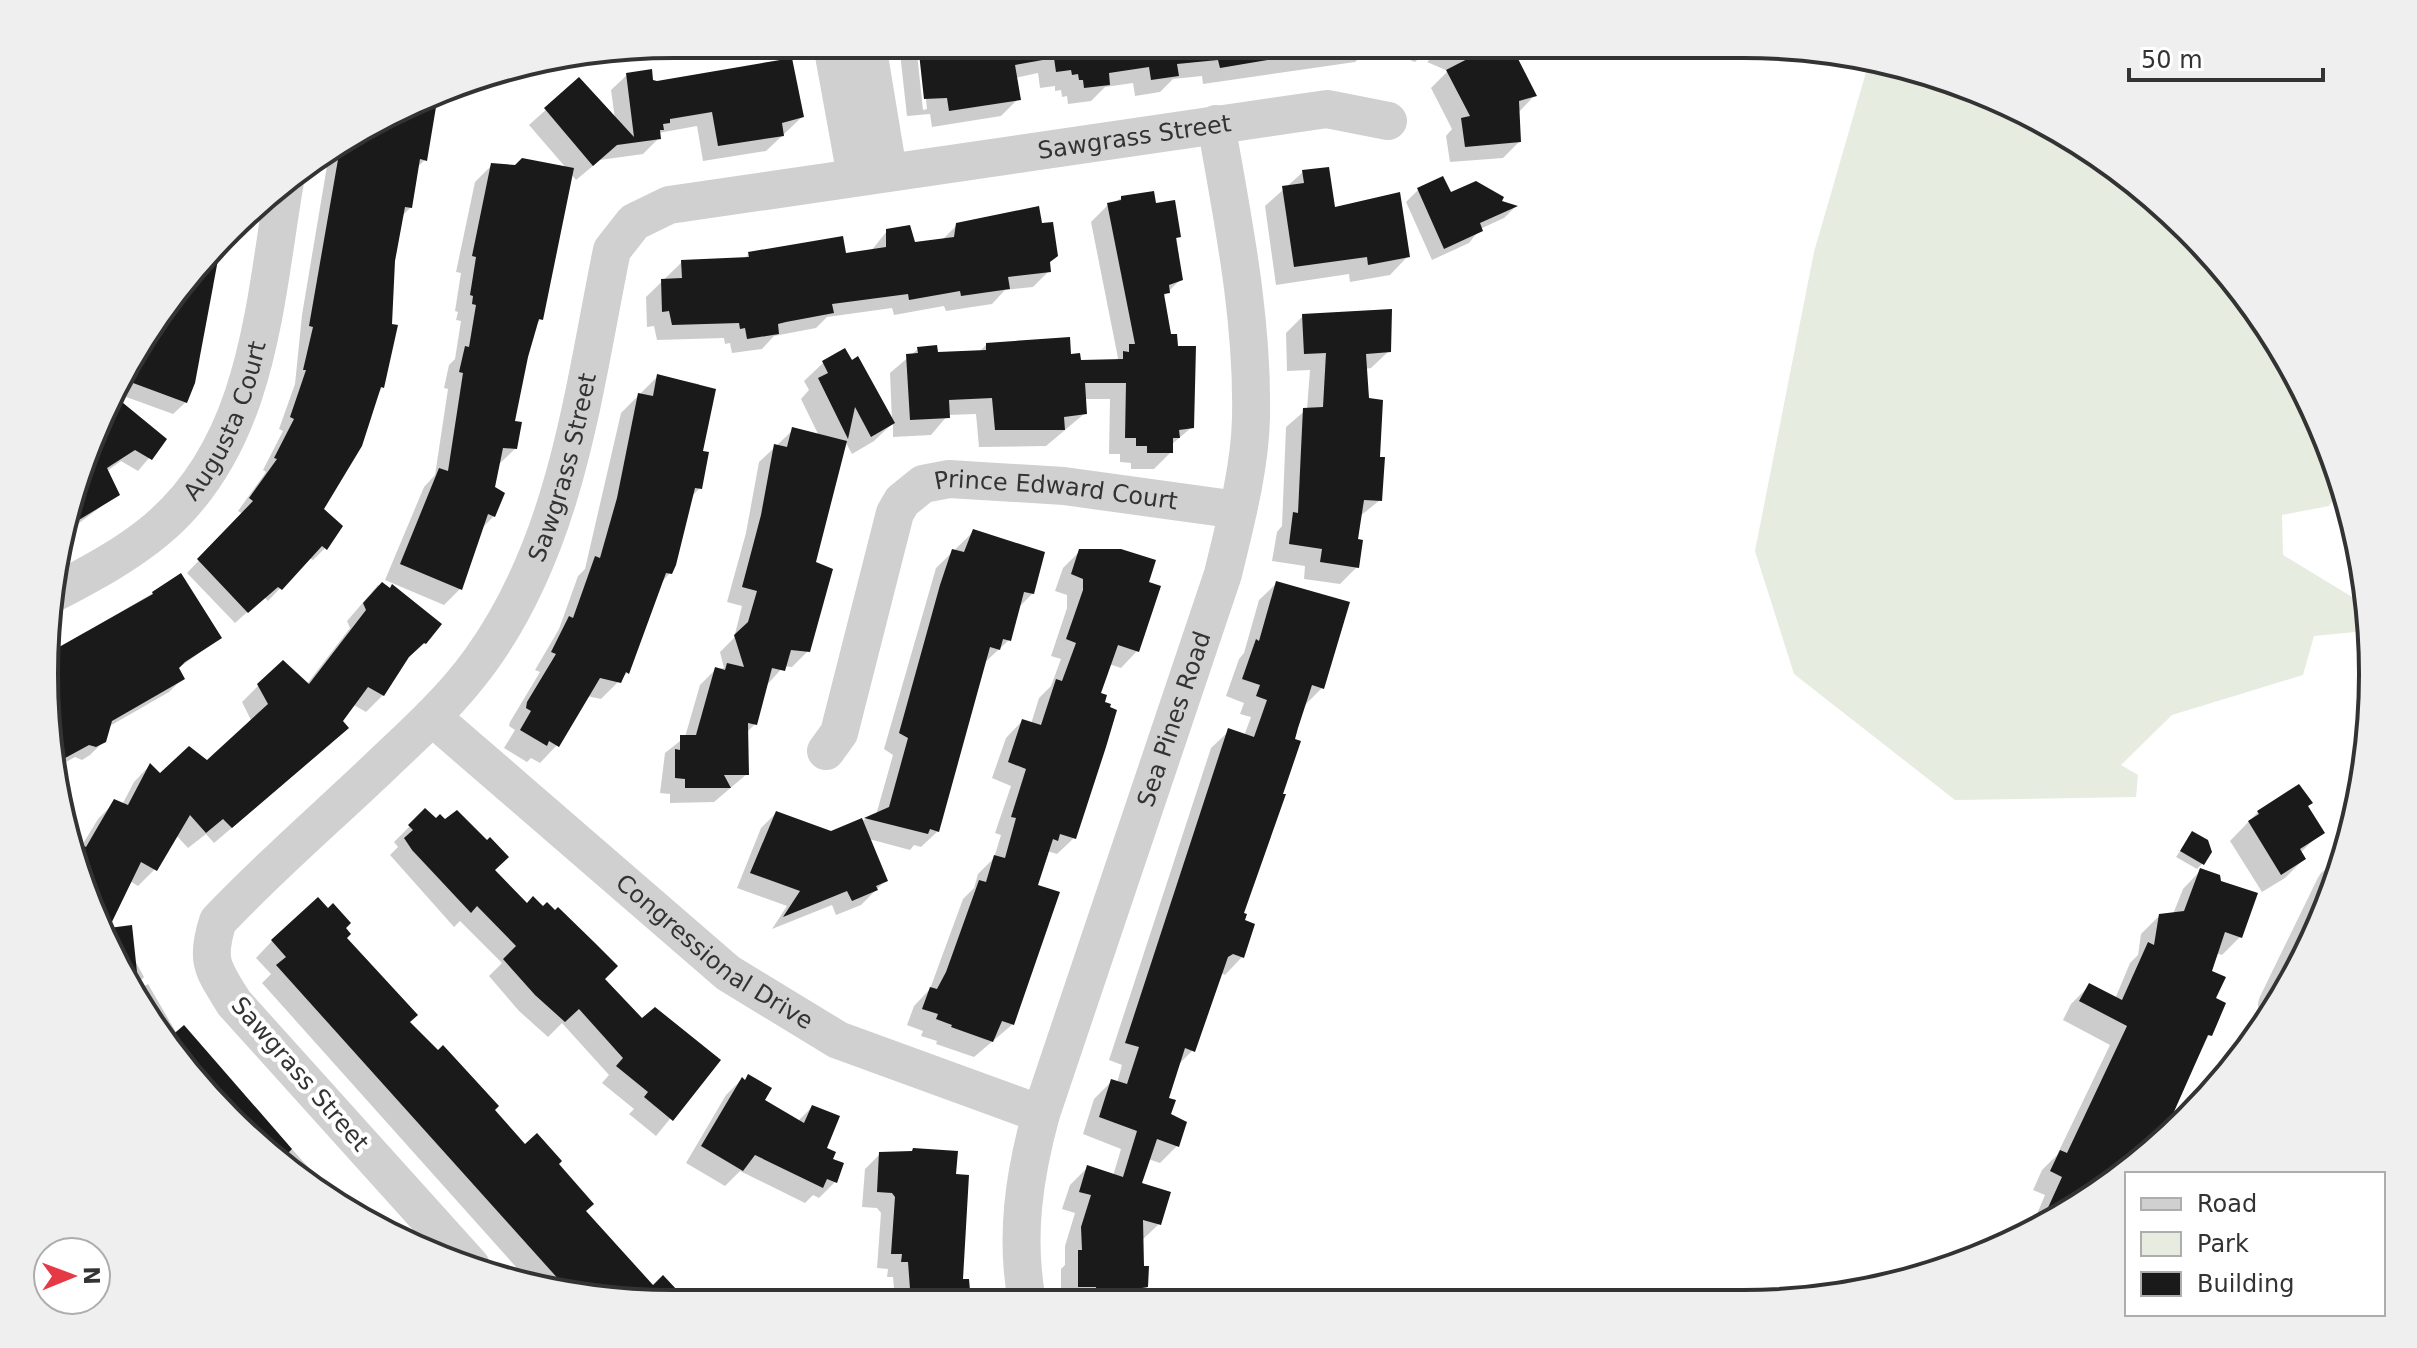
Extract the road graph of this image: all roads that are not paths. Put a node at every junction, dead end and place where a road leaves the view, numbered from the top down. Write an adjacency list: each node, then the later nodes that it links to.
1 (836, 58): 5 (street)
2 (868, 58): 5 (street)
3 (1388, 121): 4 (street, Sawgrass Street)
4 (1216, 124): 5 (street, Sawgrass Street); 7 (street, Sea Pines Road)
5 (872, 173): 9 (street, Sawgrass Street)
6 (282, 199): 8 (street, Augusta Court)
7 (1238, 510): 10 (street, Prince Edward Court); 11 (street, Sea Pines Road)
8 (64, 588)
9 (432, 717): 11 (street, Congressional Drive); 12 (street, Sawgrass Street)
10 (826, 751)
11 (1041, 1114): 13 (street, Sea Pines Road)
12 (456, 1250)
13 (1026, 1290)

